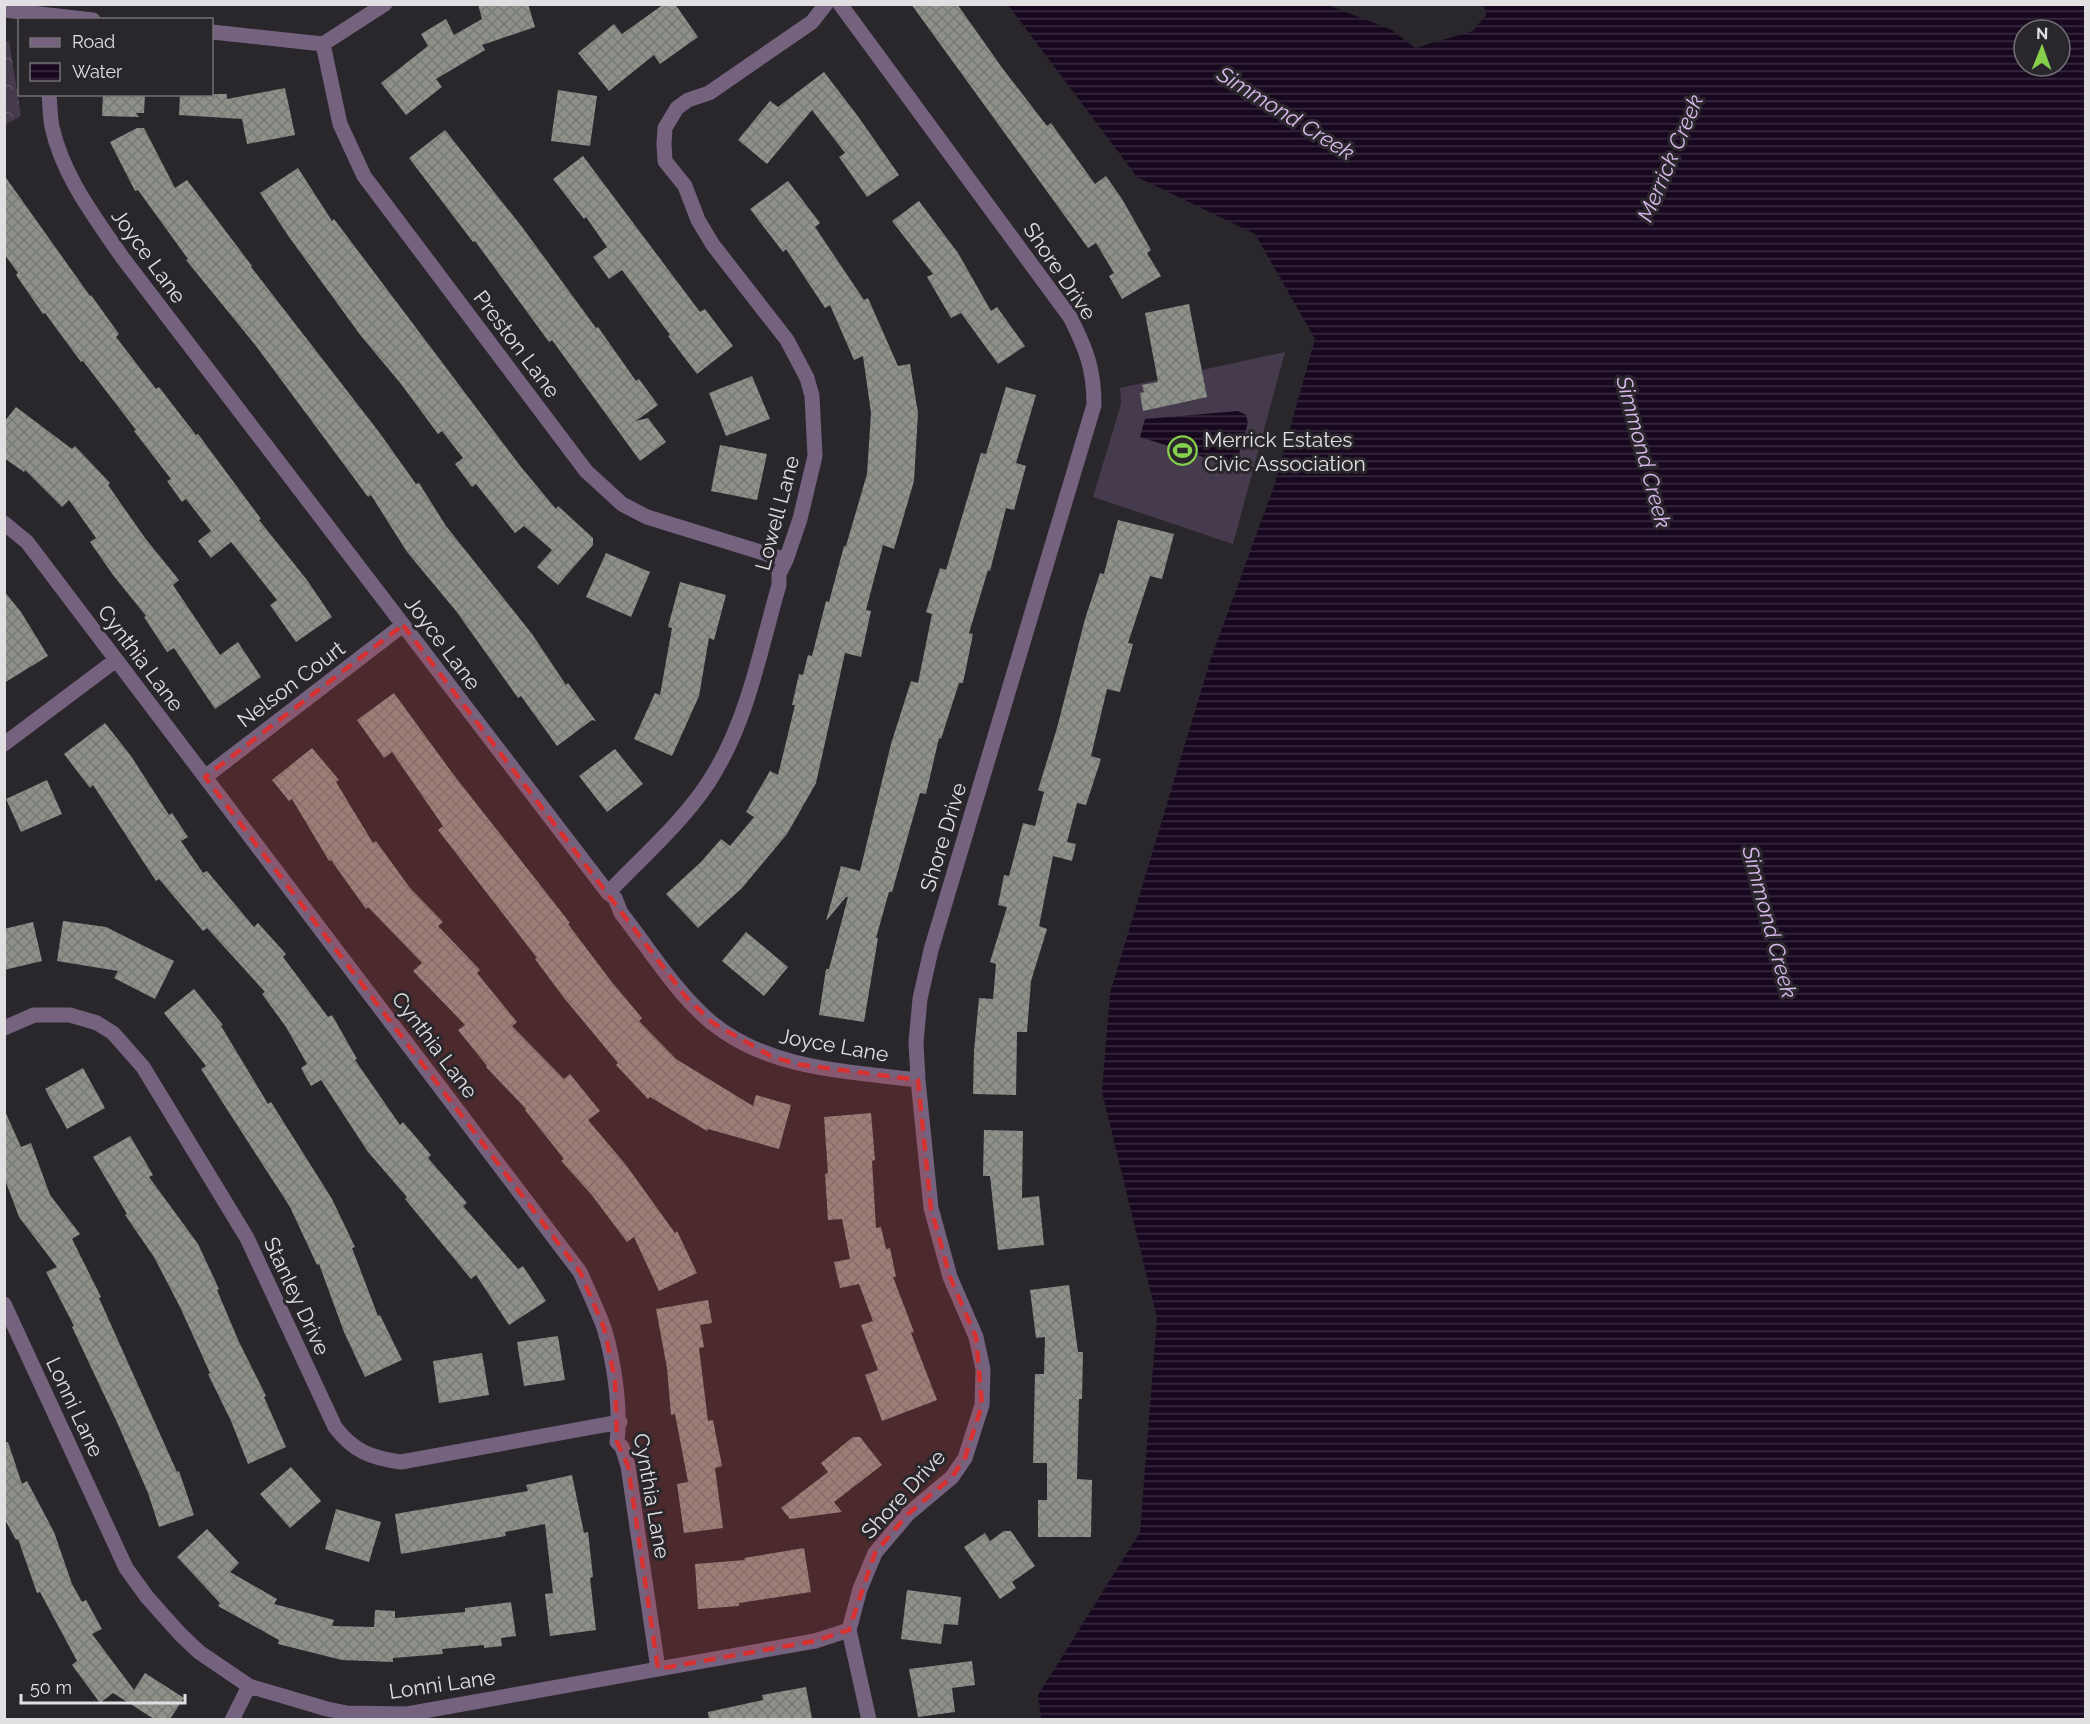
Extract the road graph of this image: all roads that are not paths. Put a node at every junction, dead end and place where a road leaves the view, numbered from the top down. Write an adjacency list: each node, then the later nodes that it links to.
1 (385, 4): 8 (street)
2 (826, 4): 11 (street, Lowell Lane)
3 (840, 4): 18 (street, Shore Drive)
4 (4, 10): 5 (street)
5 (44, 17): 6 (street)
6 (60, 18)
7 (213, 32): 8 (street)
8 (323, 44): 11 (street, Preston Lane)
9 (49, 96): 12 (street, Joyce Lane)
10 (4, 523): 13 (street, Cynthia Lane)
11 (786, 560): 16 (street, Lowell Lane)
12 (403, 625): 15 (street, Nelson Court); 16 (street, Joyce Lane)
13 (116, 660): 14 (street); 15 (street, Cynthia Lane)
14 (4, 744)
15 (205, 777): 20 (street, Cynthia Lane)
16 (608, 893): 18 (street, Joyce Lane)
17 (4, 1028): 20 (street, Stanley Drive)
18 (918, 1080): 21 (street, Shore Drive)
19 (4, 1304): 23 (street, Lonni Lane)
20 (620, 1422): 22 (street, Cynthia Lane)
21 (849, 1630): 22 (street, Lonni Lane); 25 (street, Shore Drive)
22 (658, 1669): 23 (street, Lonni Lane)
23 (249, 1686): 24 (street)
24 (232, 1719)
25 (869, 1719)

